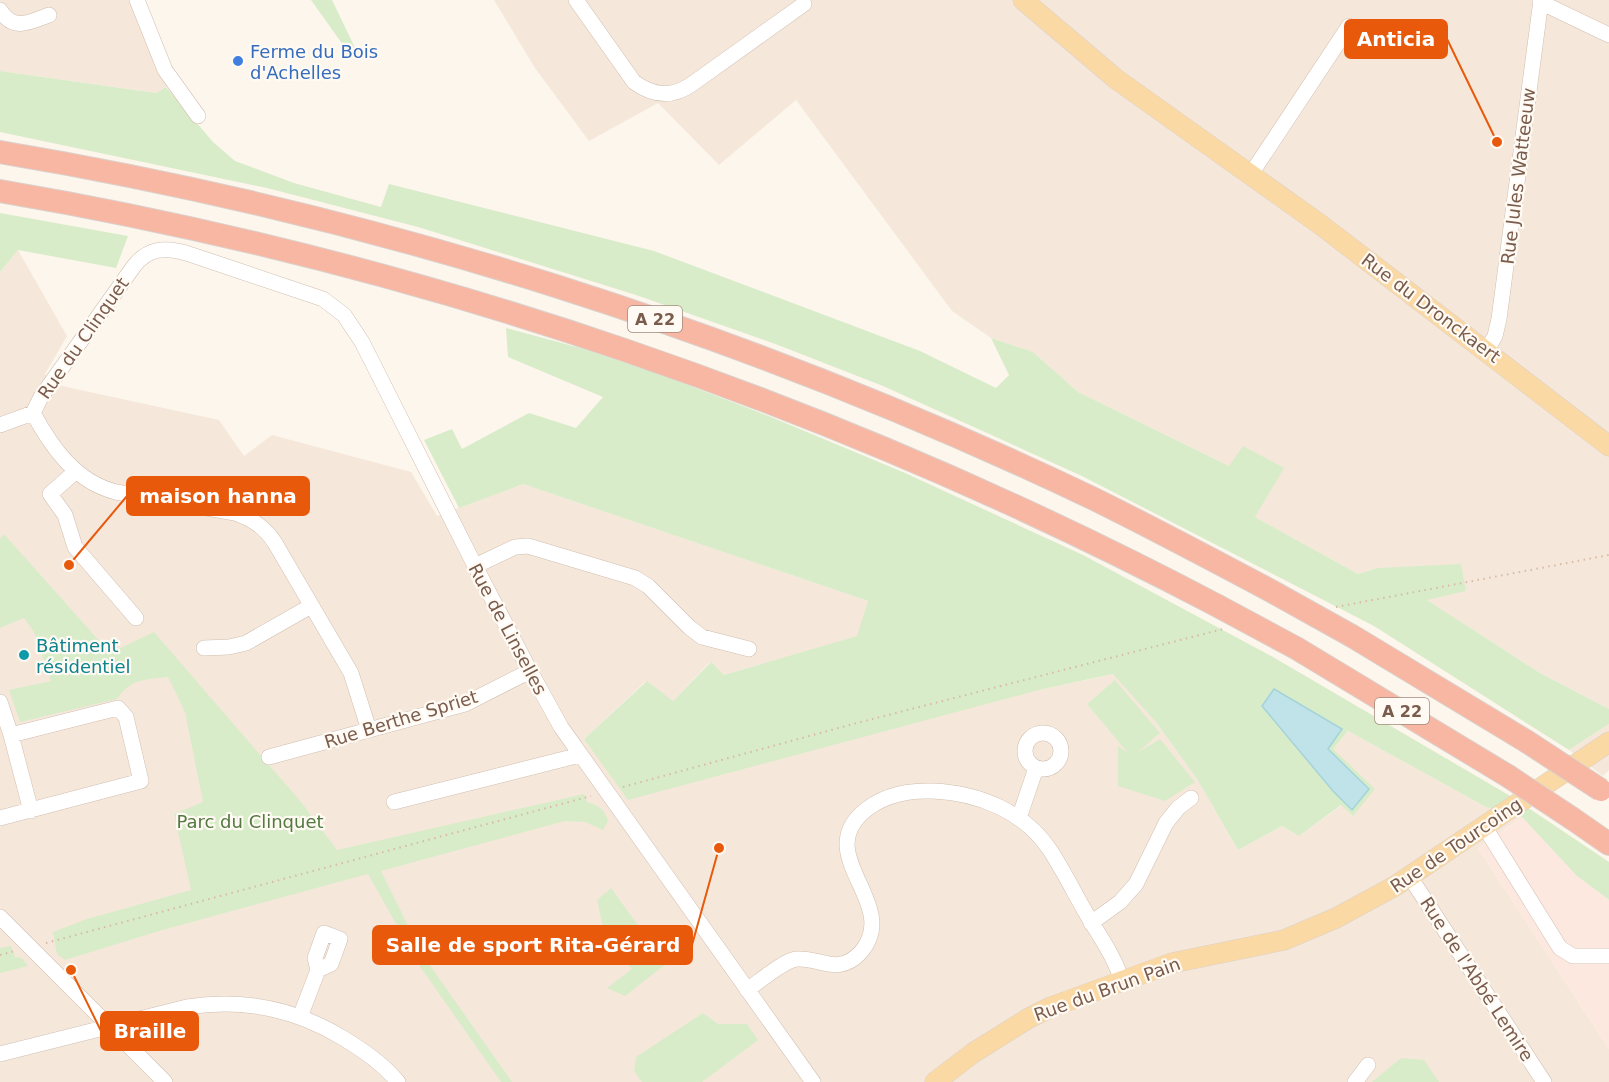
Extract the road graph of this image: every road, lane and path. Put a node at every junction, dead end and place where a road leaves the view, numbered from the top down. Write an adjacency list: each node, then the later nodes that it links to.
1 (137, 0): 10 (street)
2 (576, 0): 4 (street)
3 (1023, 0): 12 (main road, Rue du Dronckaert)
4 (804, 1)
5 (1541, 1): 9 (street); 15 (street, Rue Jules Watteeuw)
6 (0, 10): 7 (street)
7 (49, 15)
8 (1349, 26): 12 (street)
9 (1609, 35)
10 (198, 116)
11 (0, 152): 35 (highway, A 22, bridge)
12 (1251, 174): 15 (main road, Rue du Dronckaert)
13 (0, 191): 42 (highway, A 22, bridge)
14 (166, 249): 16 (street, Rue du Clinquet); 21 (street, Rue de Linselles)
15 (1486, 350): 18 (main road, Rue du Dronckaert)
16 (33, 413): 17 (street, Rue du Clinquet); 19 (street)
17 (0, 425)
18 (1609, 446)
19 (75, 472): 22 (street); 24 (street)
20 (1609, 555): 23 (path)
21 (475, 566): 26 (street); 27 (street, Rue de Linselles)
22 (312, 606): 25 (street); 29 (street)
23 (1336, 607)
24 (136, 618)
25 (204, 648)
26 (749, 649)
27 (530, 671): 29 (street, Rue Berthe Spriet); 32 (street, Rue de Linselles)
28 (0, 702): 30 (street)
29 (369, 730): 33 (street, Rue Berthe Spriet)
30 (11, 735): 38 (street); 38 (street)
31 (1609, 742): 41 (main road, Rue de Tourcoing)
32 (580, 754): 37 (street); 50 (street, Rue de Linselles)
33 (268, 758)
34 (1036, 768): 40 (street)
35 (1605, 793)
36 (1191, 798): 45 (street)
37 (394, 802)
38 (31, 811): 39 (street)
39 (0, 818)
40 (1019, 818): 45 (street); 50 (street)
41 (1484, 826): 43 (main road, Rue de Tourcoing); 47 (street)
42 (1609, 844)
43 (1410, 877): 46 (main road, Rue de Tourcoing); 60 (street, Rue de l'Abbé Lemire)
44 (0, 917): 52 (street)
45 (1091, 923): 49 (street)
46 (1297, 936): 49 (main road, Rue du Brun Pain)
47 (1609, 956)
48 (318, 970): 51 (street)
49 (1122, 981): 55 (main road, Rue du Brun Pain)
50 (747, 990): 58 (street, Rue de Linselles)
51 (300, 1017): 52 (street); 57 (street)
52 (110, 1026): 53 (street); 56 (street)
53 (0, 1054)
54 (1368, 1065): 59 (street)
55 (947, 1078)
56 (165, 1082)
57 (398, 1082)
58 (813, 1082)
59 (1356, 1082)
60 (1544, 1082)

